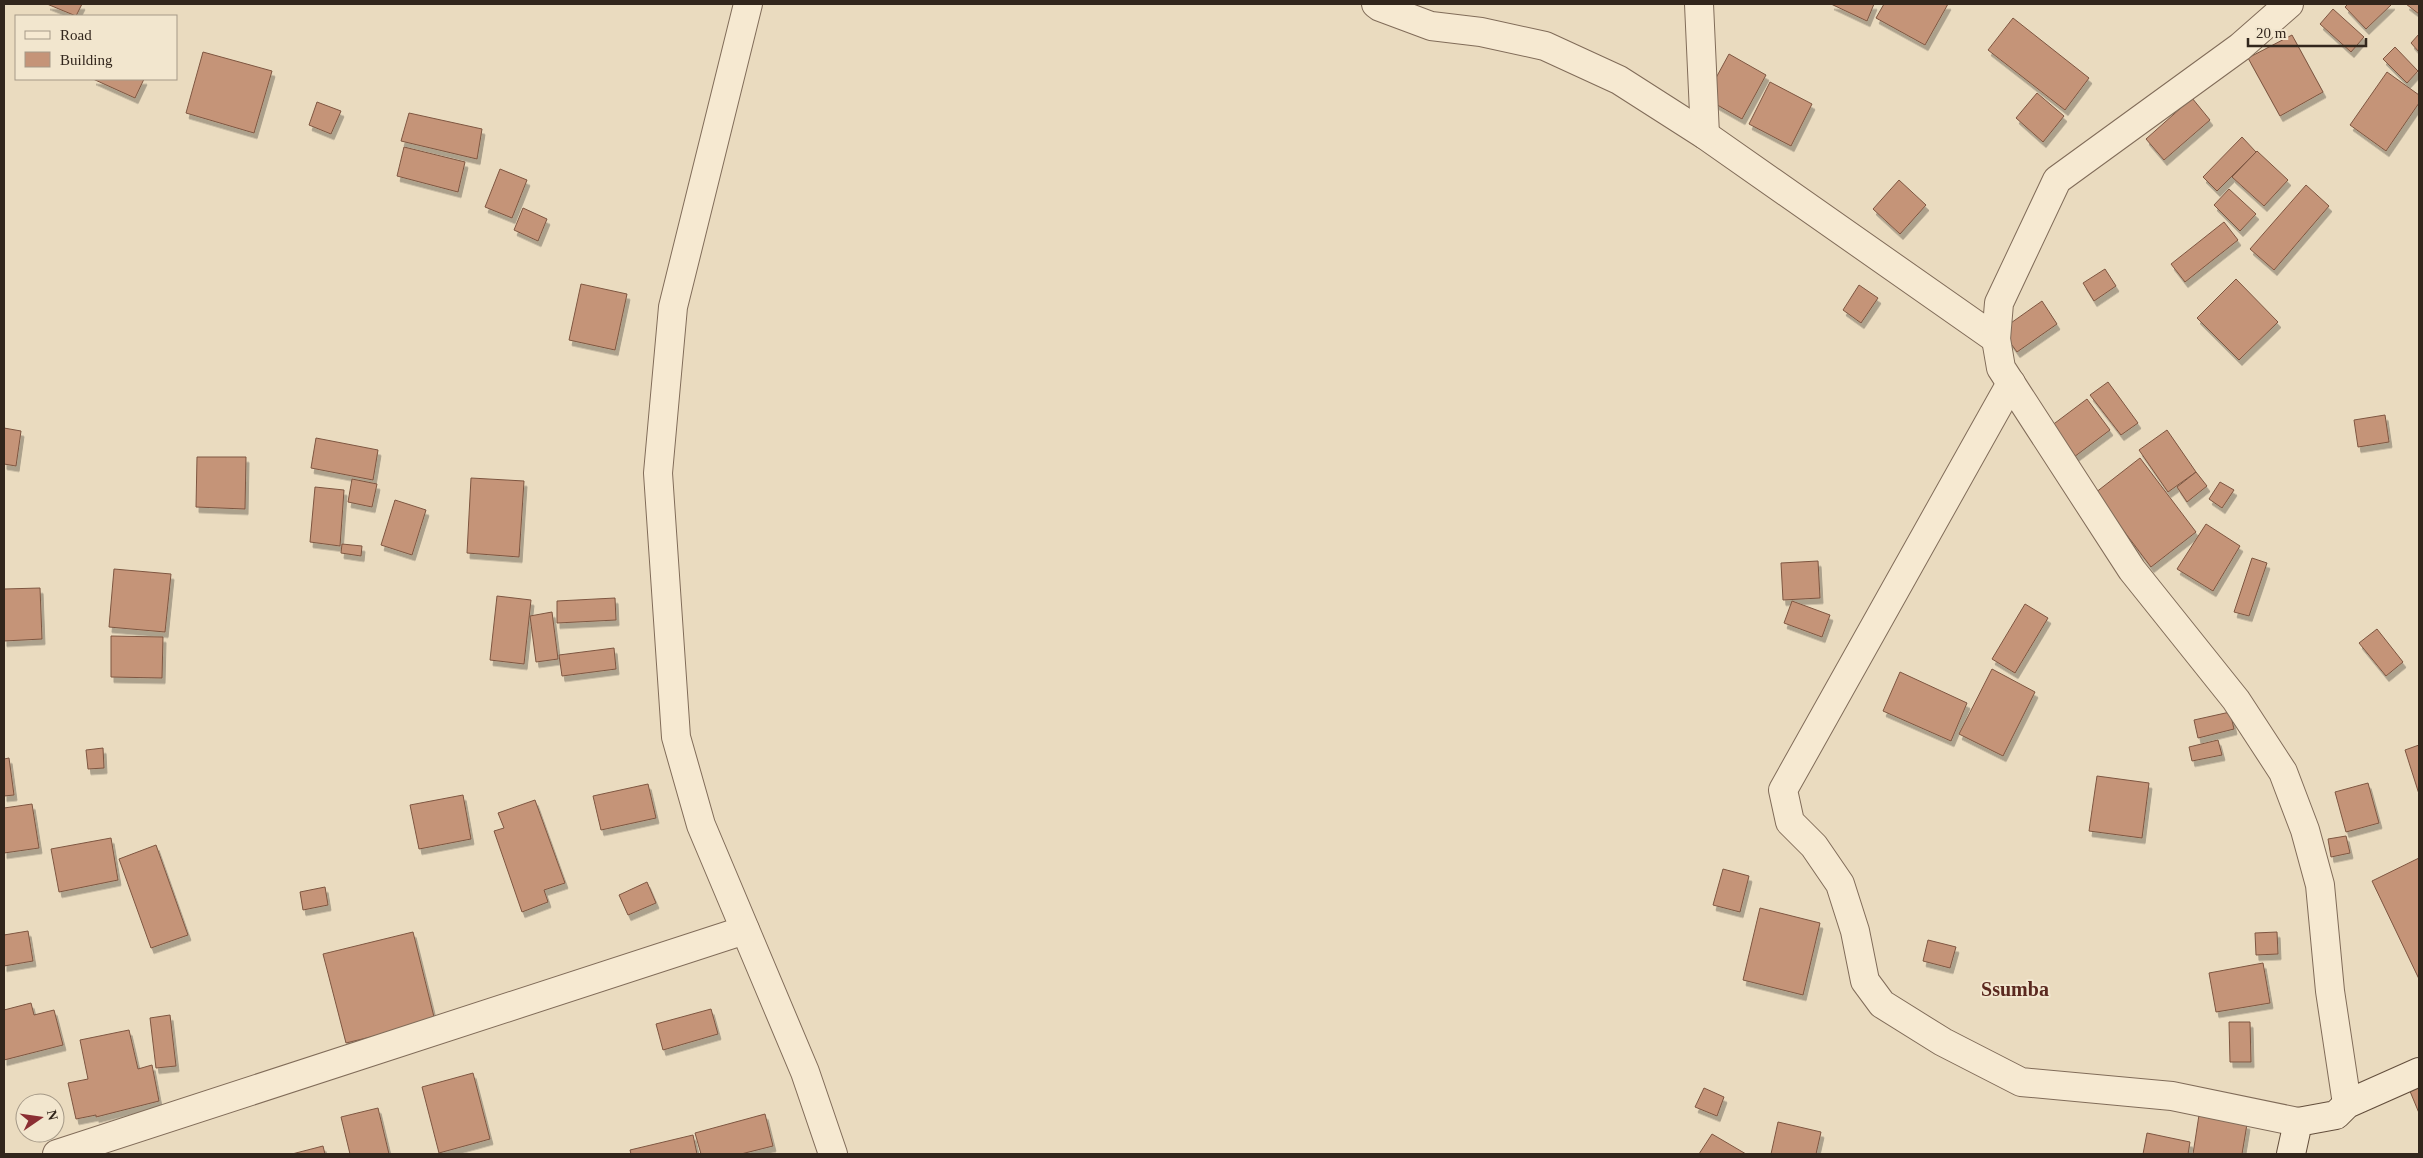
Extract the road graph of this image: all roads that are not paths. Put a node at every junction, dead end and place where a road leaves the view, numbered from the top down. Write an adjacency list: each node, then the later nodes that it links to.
1 (748, 4): 8 (street)
2 (1376, 4): 5 (street)
3 (1699, 4): 5 (street)
4 (2289, 4): 6 (street)
5 (1705, 135): 6 (street)
6 (1996, 339): 7 (street)
7 (2011, 384): 10 (street); 11 (street)
8 (746, 930): 12 (street); 13 (street)
9 (2419, 1072): 10 (street)
10 (2347, 1104): 11 (street)
11 (2298, 1122): 14 (street)
12 (57, 1154)
13 (833, 1154)
14 (2291, 1154)

